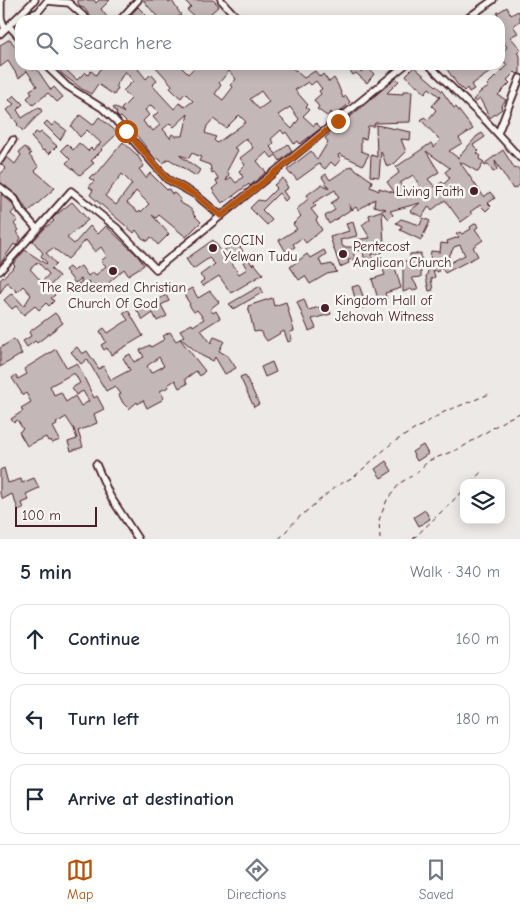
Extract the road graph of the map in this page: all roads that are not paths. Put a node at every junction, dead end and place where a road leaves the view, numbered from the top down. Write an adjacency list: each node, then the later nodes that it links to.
1 (1, 0): 13 (street)
2 (35, 0): 6 (street)
3 (138, 0): 9 (street)
4 (221, 0): 10 (street)
5 (493, 0): 11 (street)
6 (20, 15)
7 (29, 15): 8 (street)
8 (82, 15)
9 (124, 15)
10 (234, 15)
11 (472, 15)
12 (15, 20): 13 (street)
13 (5, 28): 14 (street)
14 (0, 34)
15 (50, 70): 24 (street)
16 (399, 70): 24 (street)
17 (434, 70): 19 (street)
18 (520, 78): 19 (street)
19 (498, 133): 21 (street)
20 (13, 140): 22 (street)
21 (520, 158)
22 (0, 160)
23 (0, 187): 25 (street)
24 (221, 216): 25 (street)
25 (38, 229): 26 (street)
26 (0, 271)
27 (96, 464): 28 (street)
28 (138, 539)

